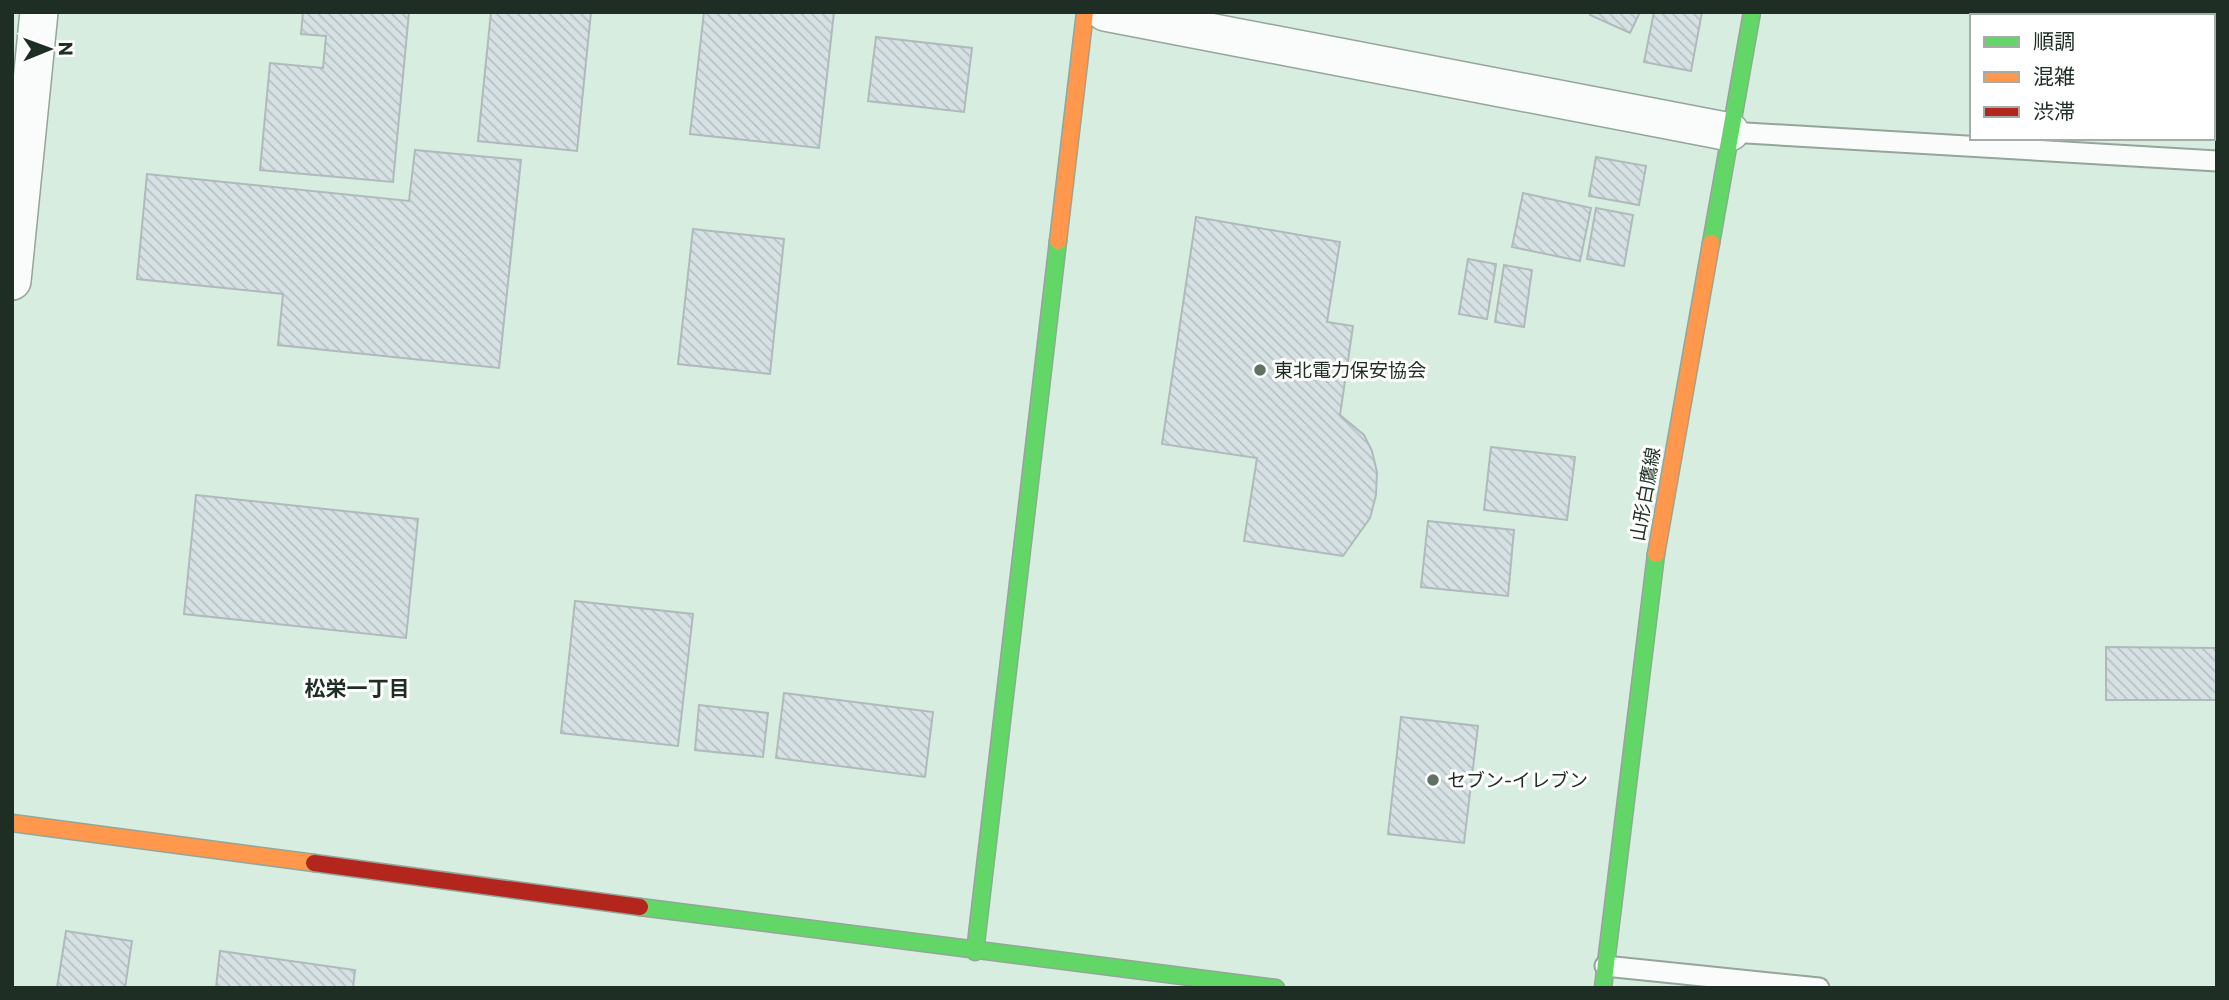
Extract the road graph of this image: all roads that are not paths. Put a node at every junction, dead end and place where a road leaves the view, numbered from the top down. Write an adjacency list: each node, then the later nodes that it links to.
1 (40, 12): 7 (street)
2 (1085, 12): 9 (street)
3 (1105, 12): 5 (street)
4 (1752, 12): 5 (street, 山形白鷹線)
5 (1730, 132): 6 (lane); 10 (street, 山形白鷹線)
6 (2217, 161)
7 (12, 281)
8 (12, 823): 9 (street)
9 (975, 952): 11 (street)
10 (1605, 965): 12 (street, 山形白鷹線); 13 (lane)
11 (1276, 988)
12 (1603, 988)
13 (1819, 988)

